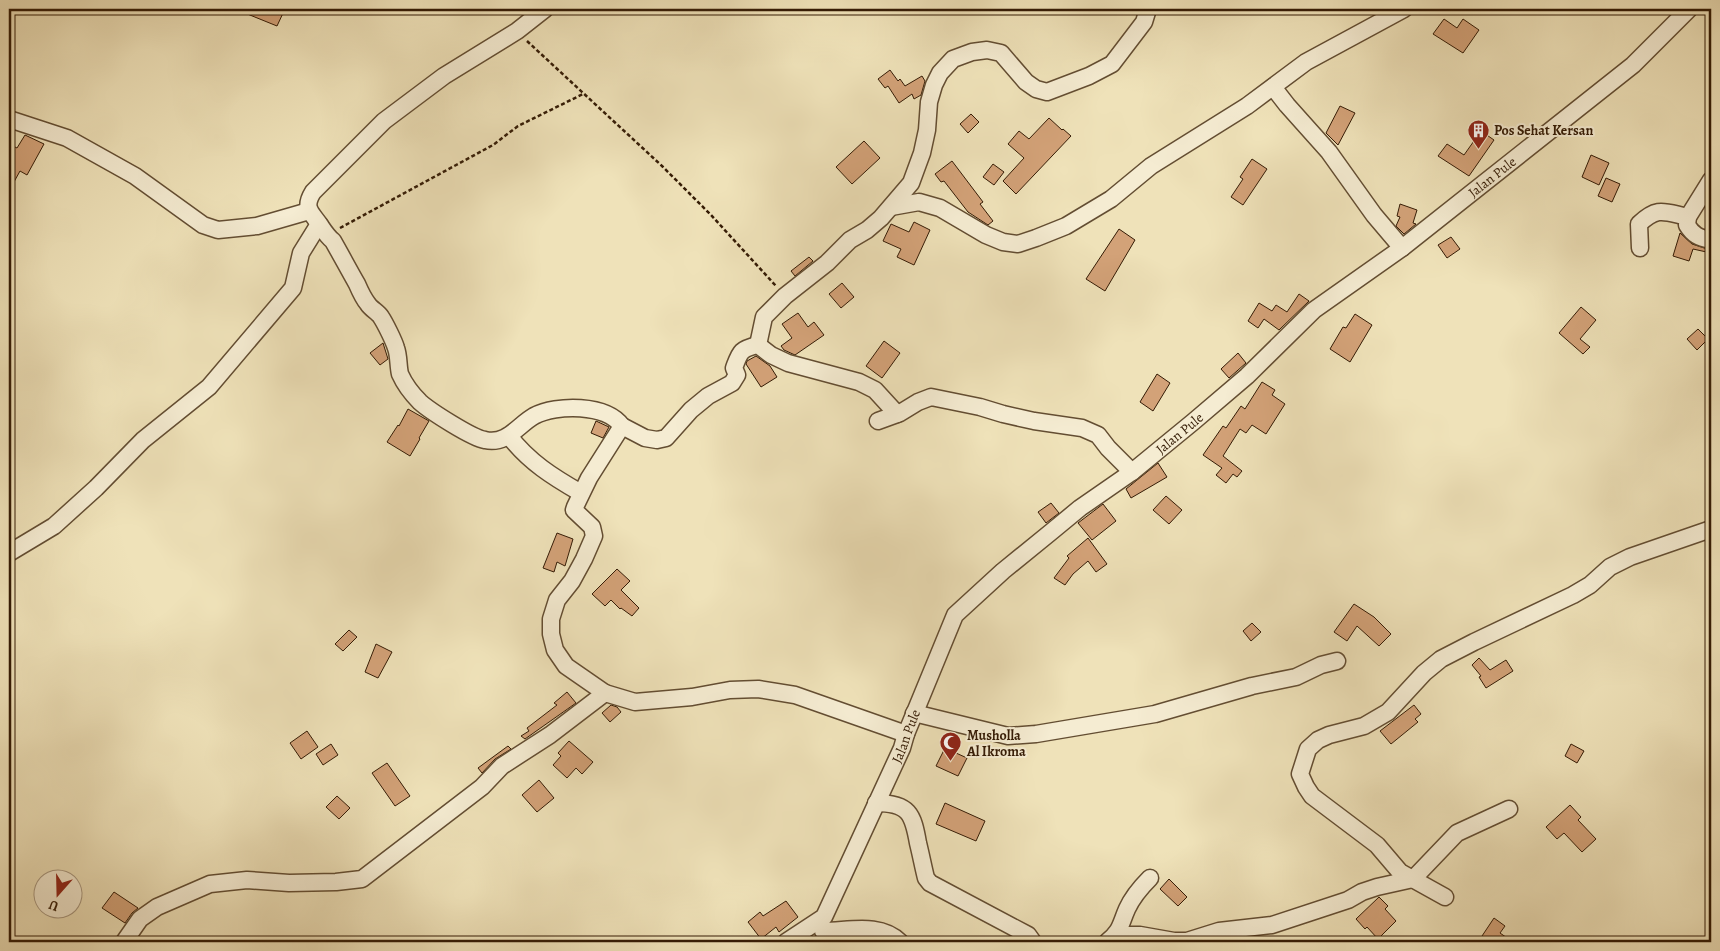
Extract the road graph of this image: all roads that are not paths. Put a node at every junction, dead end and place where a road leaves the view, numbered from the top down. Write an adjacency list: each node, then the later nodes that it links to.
1 (545, 9): 9 (street)
2 (1148, 9): 8 (street)
3 (1404, 9): 5 (street)
4 (1689, 9): 13 (street, Jalan Pule)
5 (1273, 87): 8 (street); 13 (street)
6 (9, 119): 9 (street)
7 (1711, 180): 10 (street)
8 (891, 207): 15 (street)
9 (308, 211): 11 (street)
10 (1688, 217): 12 (street); 14 (street)
11 (322, 229): 19 (street); 23 (street)
12 (1711, 240)
13 (1402, 248): 20 (street, Jalan Pule)
14 (1640, 248)
15 (758, 346): 16 (street); 18 (street)
16 (897, 414): 17 (street); 20 (street)
17 (878, 421)
18 (622, 426): 19 (street); 21 (street)
19 (509, 436): 21 (street)
20 (1132, 472): 26 (street, Jalan Pule)
21 (581, 493): 25 (street)
22 (1711, 529): 31 (street)
23 (9, 553)
24 (1337, 661): 26 (street)
25 (605, 694): 27 (street); 35 (street)
26 (914, 713): 27 (street, Jalan Pule)
27 (906, 734): 28 (street, Jalan Pule)
28 (876, 803): 33 (street, Jalan Pule); 38 (street)
29 (1509, 809): 31 (street)
30 (1150, 878): 34 (street)
31 (1413, 879): 32 (street); 34 (street)
32 (1445, 897)
33 (825, 930): 36 (street); 37 (street)
34 (1112, 938)
35 (124, 942)
36 (786, 942)
37 (900, 942)
38 (1033, 942)

